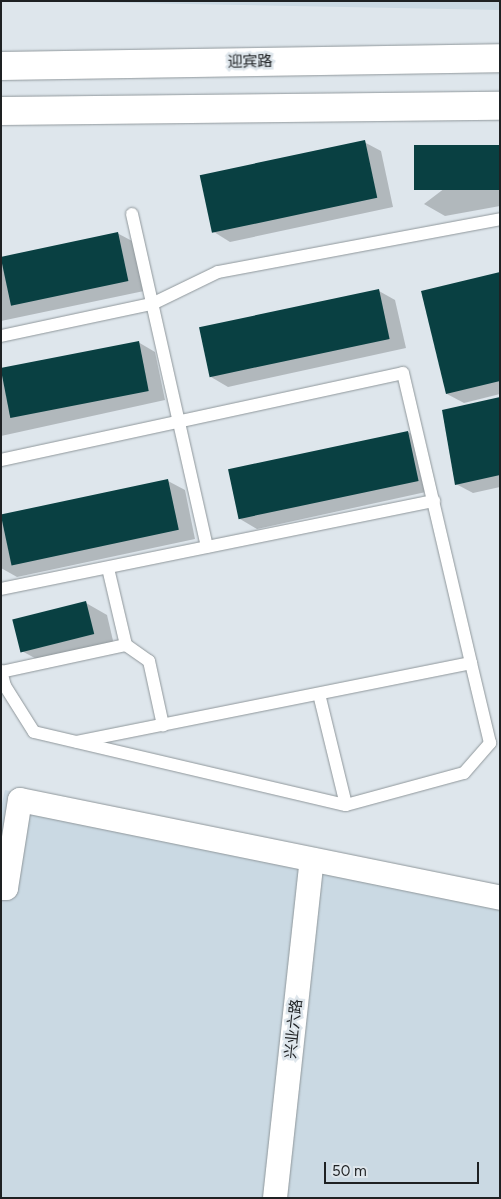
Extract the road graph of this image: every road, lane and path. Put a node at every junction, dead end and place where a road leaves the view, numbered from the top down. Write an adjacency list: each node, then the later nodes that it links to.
1 (500, 58): 2 (main road, 迎宾路)
2 (1, 66)
3 (500, 106): 4 (main road)
4 (1, 111)
5 (132, 214): 7 (lane)
6 (500, 219): 7 (lane)
7 (152, 304): 8 (lane); 9 (lane)
8 (1, 336)
9 (178, 422): 10 (lane); 11 (lane); 12 (lane)
10 (1, 460)
11 (434, 501): 12 (lane); 16 (lane)
12 (207, 547): 13 (lane)
13 (108, 568): 14 (lane); 15 (lane)
14 (1, 590)
15 (126, 645): 17 (lane); 19 (lane)
16 (471, 663): 18 (lane); 21 (lane)
17 (1, 671): 20 (lane)
18 (319, 694): 19 (lane); 21 (lane)
19 (163, 725): 20 (lane)
20 (77, 742): 21 (lane)
21 (346, 805)
22 (312, 860): 23 (street); 24 (street); 25 (street, 兴业六路)
23 (1, 888)
24 (500, 898)
25 (275, 1198)

